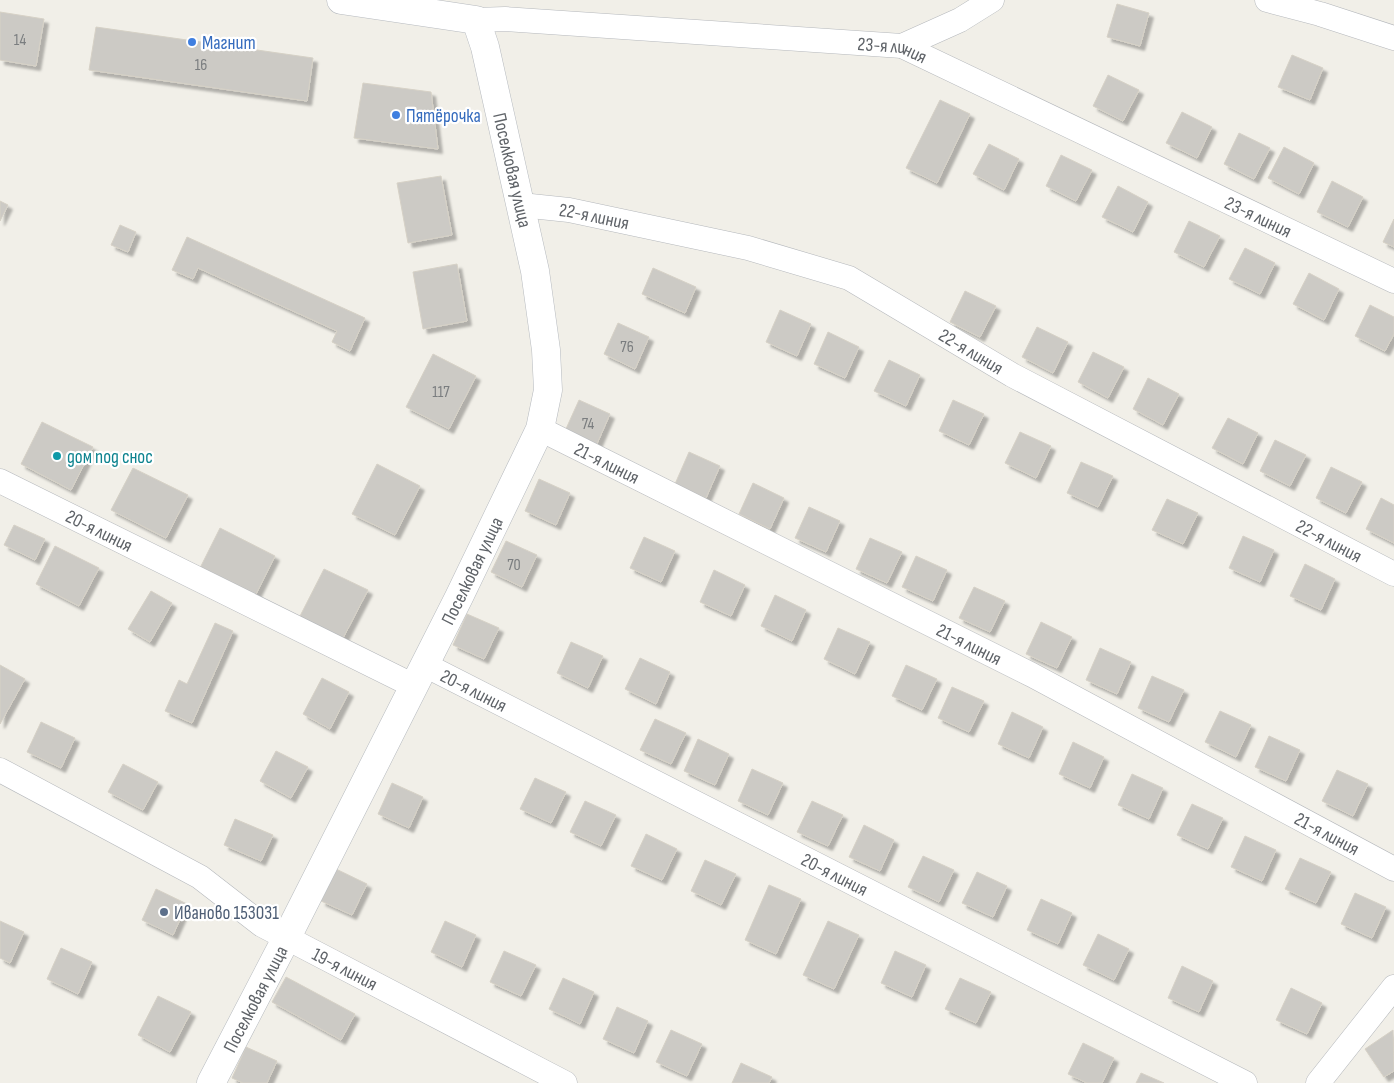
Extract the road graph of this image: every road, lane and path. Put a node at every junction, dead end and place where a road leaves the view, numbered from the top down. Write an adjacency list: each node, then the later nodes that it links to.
1 (341, 0): 4 (street, 23-я линия)
2 (992, 0): 6 (street)
3 (1267, 0): 5 (street)
4 (476, 20): 6 (street, 23-я линия); 7 (street, Поселковая улица)
5 (1394, 38)
6 (902, 46): 8 (street, 23-я линия)
7 (520, 205): 9 (street, Поселковая улица); 11 (street, 22-я линия)
8 (1394, 281)
9 (540, 429): 12 (street, Поселковая улица); 14 (street, 21-я линия)
10 (0, 481): 12 (street, 20-я линия)
11 (1394, 574)
12 (420, 676): 15 (street, Поселковая улица); 19 (street, 20-я линия)
13 (0, 770): 15 (street, 19-я линия)
14 (1394, 869)
15 (287, 938): 17 (street, Поселковая улица); 18 (street, 19-я линия)
16 (1394, 987): 20 (street)
17 (211, 1083)
18 (565, 1083)
19 (1245, 1083)
20 (1318, 1083)

